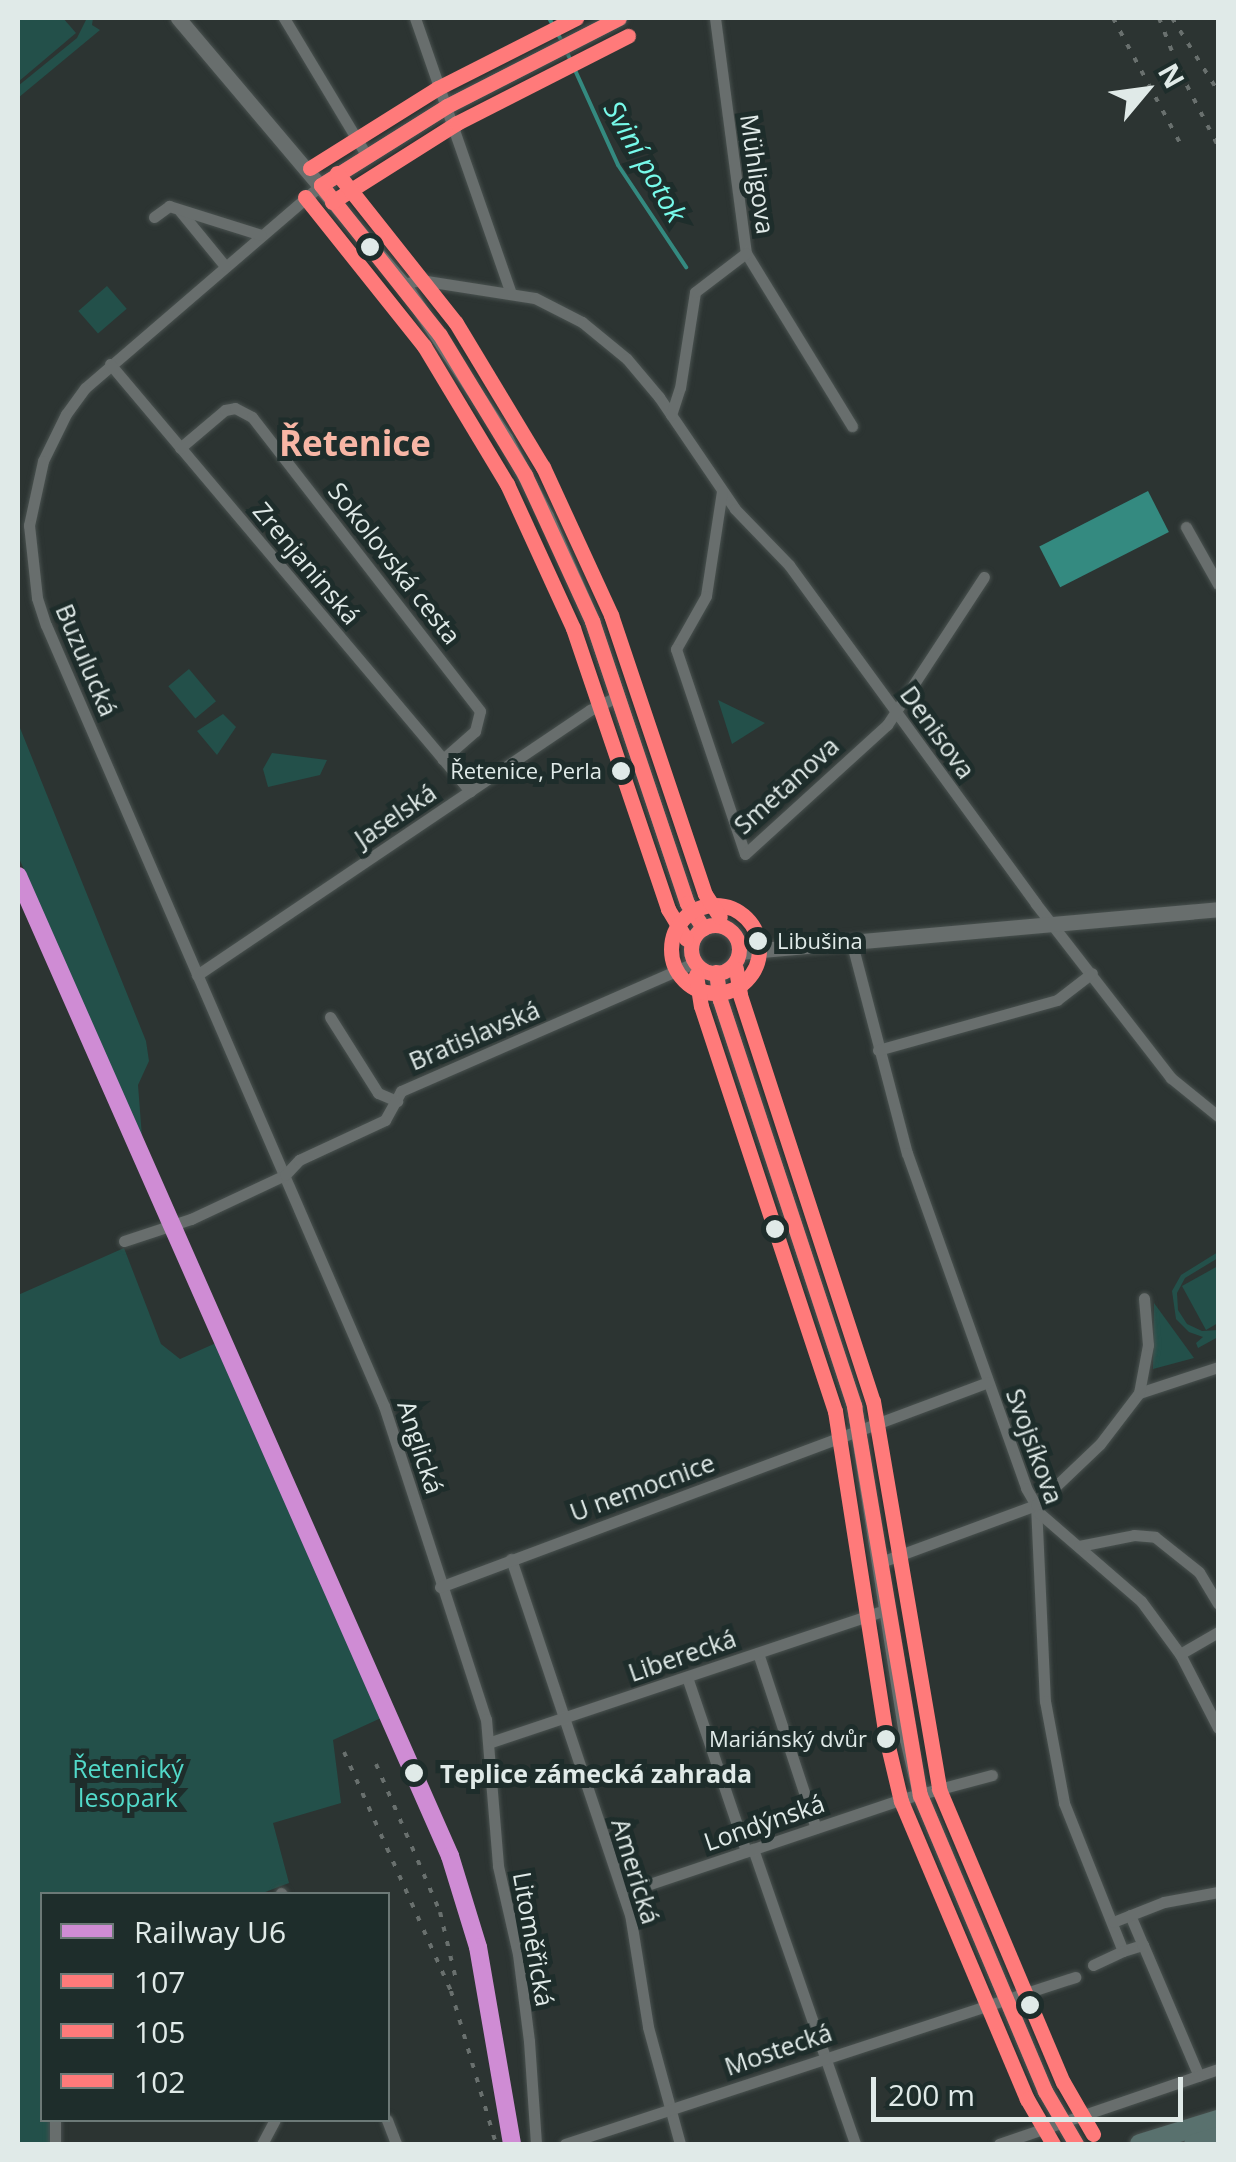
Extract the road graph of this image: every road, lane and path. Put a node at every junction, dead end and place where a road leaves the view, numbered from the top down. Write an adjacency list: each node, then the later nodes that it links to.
1 (178, 18): 8 (main road)
2 (284, 18): 7 (street)
3 (415, 18): 6 (street)
4 (619, 18): 6 (main road)
5 (715, 18): 12 (street, Mühligova)
6 (447, 106): 7 (main road); 15 (street)
7 (367, 156): 8 (main road)
8 (321, 185): 11 (street, Buzulucká); 14 (main road)
9 (178, 208): 10 (street); 11 (street); 13 (street)
10 (154, 217)
11 (261, 235): 13 (street, Buzulucká)
12 (746, 253): 17 (street); 18 (street, Mühligova)
13 (225, 266): 16 (street, Buzulucká)
14 (403, 284): 15 (street, Denisova); 24 (main road)
15 (510, 290): 17 (street, Denisova)
16 (110, 364): 19 (street, Zrenjaninská); 36 (street, Buzulucká)
17 (672, 415): 20 (street, Denisova)
18 (852, 426)
19 (180, 448): 26 (street, Zrenjaninská); 26 (street, Sokolovská cesta)
20 (722, 491): 25 (street, Denisova); 25 (street, Smetanova)
21 (1186, 527): 23 (street)
22 (984, 577): 25 (street, Smetanova)
23 (1218, 584)
24 (620, 696): 27 (street, Jaselská); 30 (main road)
25 (896, 712): 29 (street, Denisova)
26 (443, 759): 27 (street, Zrenjaninská)
27 (470, 791): 36 (street, Jaselská)
28 (1218, 908): 29 (main road)
29 (1052, 924): 31 (main road); 35 (street, Denisova)
30 (703, 928): 32 (main road); 33 (main road)
31 (852, 944): 32 (main road); 38 (street, Svojsíkova)
32 (739, 952): 34 (main road)
33 (696, 962): 34 (main road); 39 (street, Bratislavská)
34 (716, 972): 47 (main road)
35 (1092, 973): 38 (street); 40 (street, Denisova)
36 (198, 975): 41 (street, Buzulucká)
37 (330, 1017): 39 (street)
38 (878, 1050): 45 (street, Svojsíkova)
39 (397, 1101): 41 (street, Bratislavská)
40 (1218, 1116)
41 (285, 1174): 42 (street, Bratislavská); 52 (street, Anglická)
42 (124, 1240)
43 (1144, 1298): 46 (street)
44 (1218, 1366): 46 (street)
45 (988, 1382): 47 (street, U nemocnice); 48 (street, Svojsíkova)
46 (1139, 1393): 48 (street)
47 (860, 1430): 50 (street, U nemocnice); 51 (main road)
48 (1037, 1508): 49 (street); 51 (street); 69 (street, Svojsíkova)
49 (1079, 1546): 53 (street); 57 (street)
50 (511, 1559): 52 (street, U nemocnice); 59 (street, Americká)
51 (881, 1562): 54 (main road)
52 (440, 1587): 61 (street, Anglická)
53 (1218, 1604)
54 (888, 1609): 56 (street, Liberecká); 63 (main road)
55 (1218, 1632): 57 (street)
56 (758, 1653): 58 (street, Liberecká); 64 (street)
57 (1180, 1654): 60 (street)
58 (688, 1677): 59 (street, Liberecká); 65 (street)
59 (563, 1721): 61 (street, Liberecká); 67 (street, Americká)
60 (1218, 1728)
61 (491, 1742): 84 (street, Litoměřická)
62 (992, 1775): 63 (street, Londýnská)
63 (920, 1794): 64 (street, Londýnská); 74 (main road)
64 (816, 1828): 65 (street, Londýnská)
65 (749, 1850): 67 (street, Londýnská); 75 (street)
66 (1218, 1892): 68 (street)
67 (624, 1893): 78 (street, Americká)
68 (1130, 1915): 69 (street); 70 (street)
69 (1112, 1922): 71 (street, Svojsíkova)
70 (1143, 1944): 71 (street); 77 (street)
71 (1123, 1950): 72 (street)
72 (1093, 1965)
73 (1075, 1977): 74 (street, Mostecká)
74 (1005, 1998): 75 (street, Mostecká); 81 (main road)
75 (826, 2056): 78 (street, Mostecká); 87 (street)
76 (1218, 2069): 77 (street)
77 (1199, 2076): 81 (street)
78 (670, 2110): 85 (street, Mostecká); 86 (street, Americká)
79 (1218, 2120): 90 (highway)
80 (275, 2122): 83 (street)
81 (1060, 2124): 88 (street); 89 (main road)
82 (1218, 2137): 91 (highway)
83 (262, 2144)
84 (536, 2144)
85 (565, 2144)
86 (680, 2144)
87 (856, 2144)
88 (999, 2144)
89 (1076, 2144)
90 (1142, 2144)
91 (1194, 2144)

